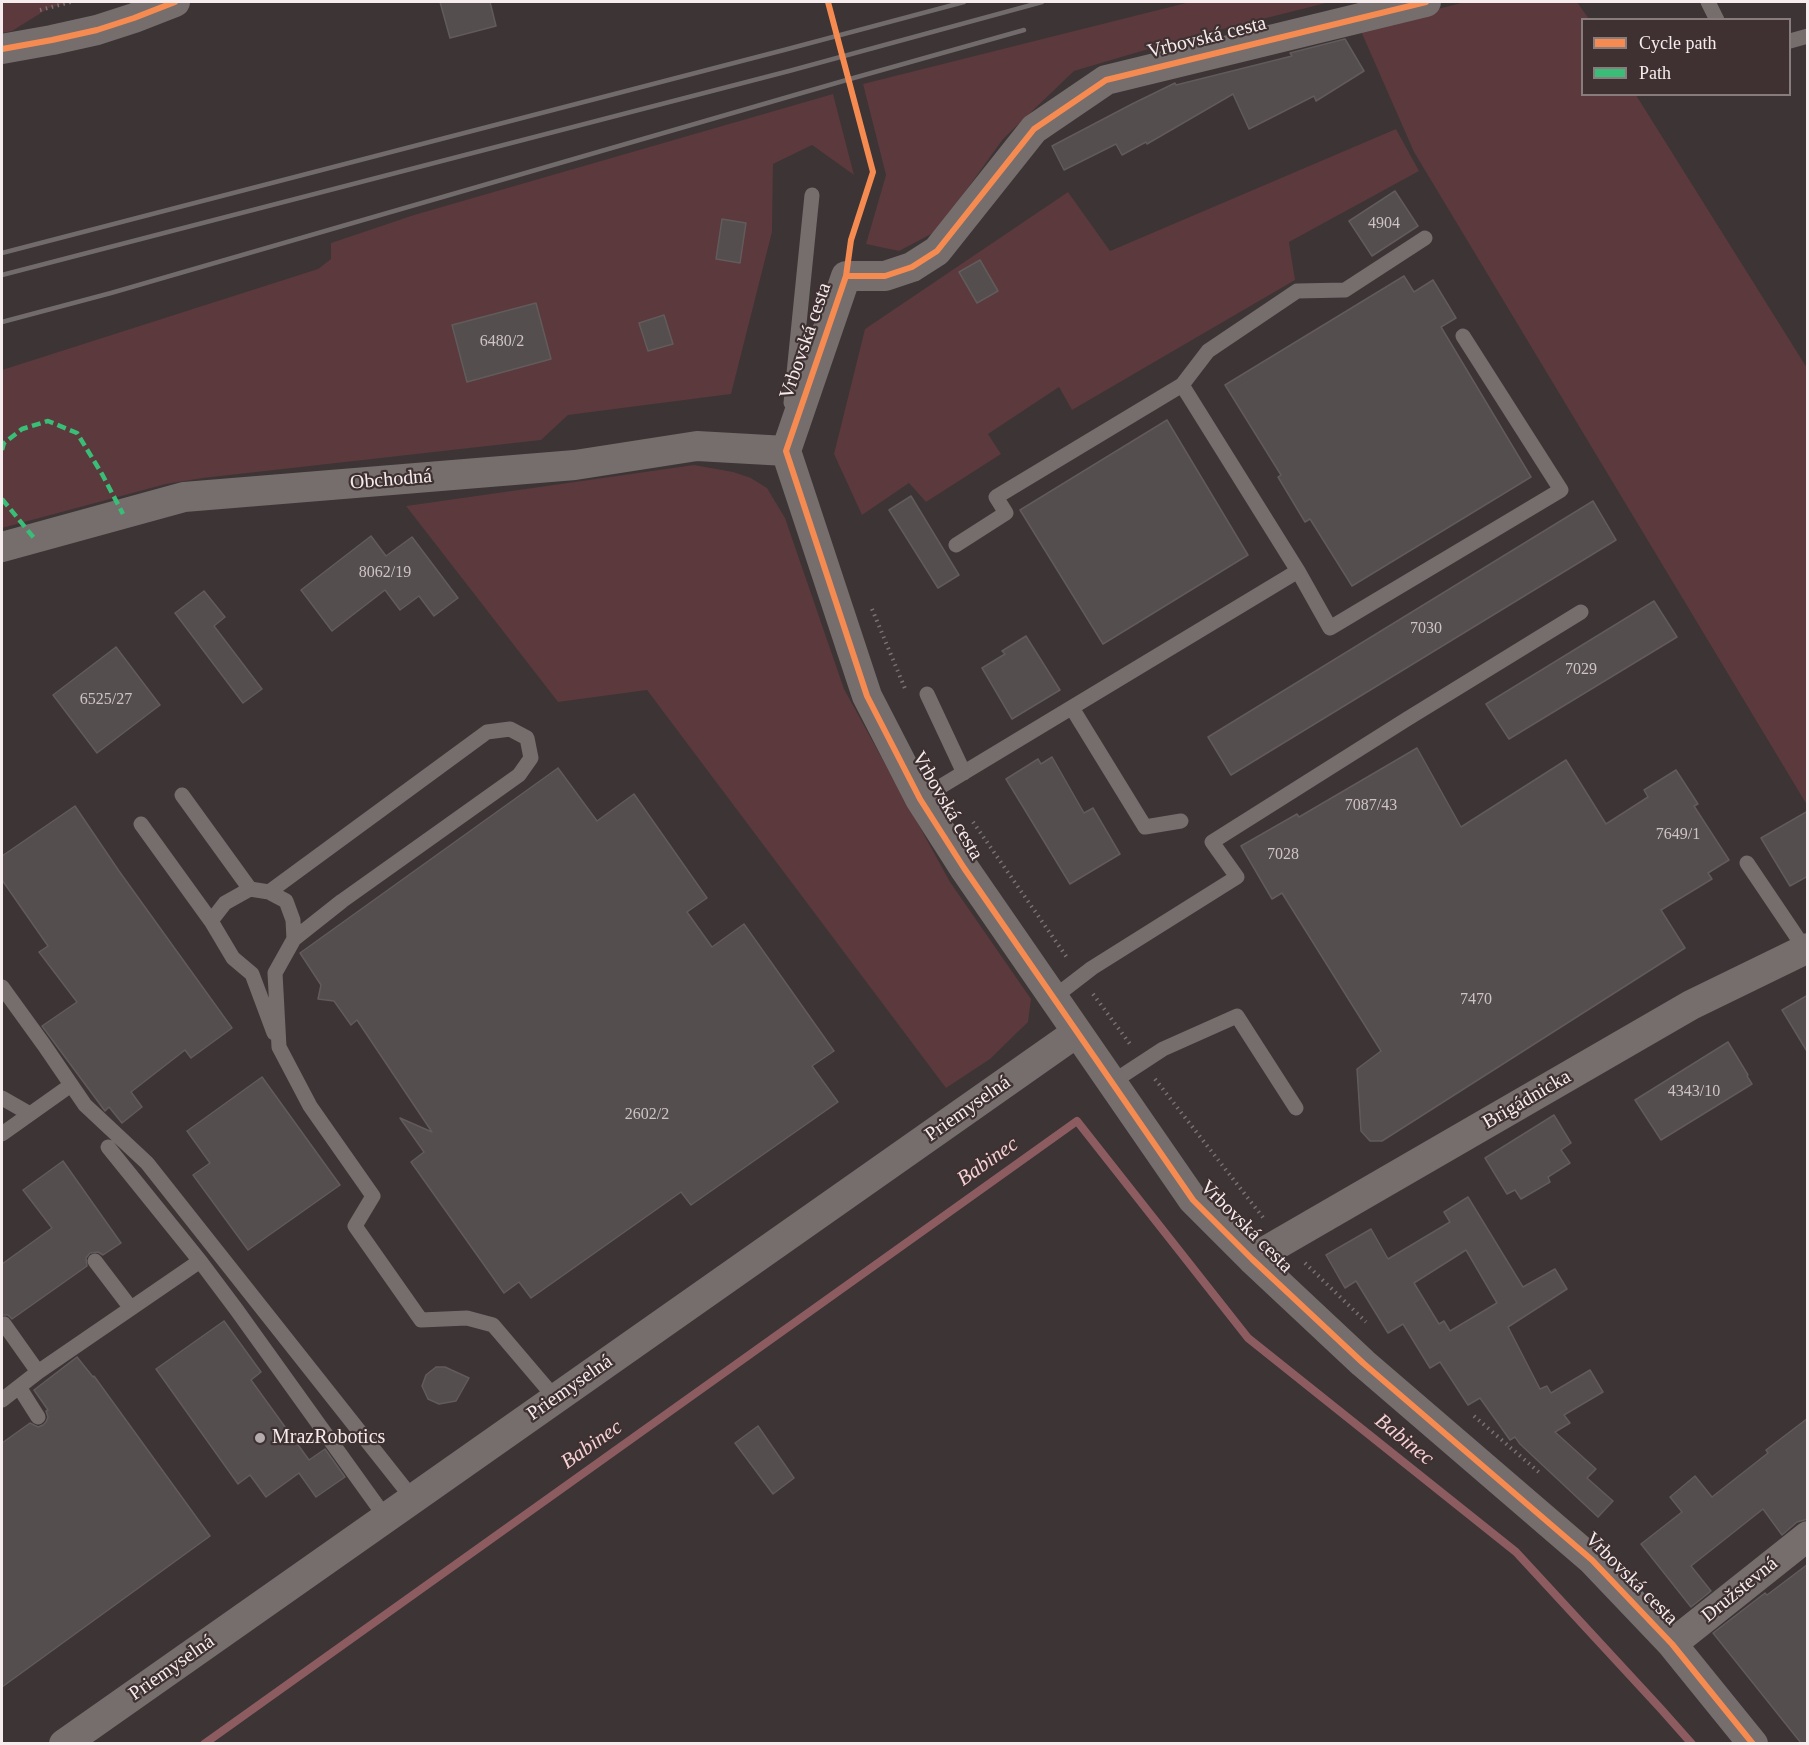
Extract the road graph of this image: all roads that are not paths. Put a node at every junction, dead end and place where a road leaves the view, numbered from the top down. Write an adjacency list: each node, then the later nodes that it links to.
1 (175, 2): 7 (street)
2 (1426, 2): 12 (street, Vrbovská cesta)
3 (1708, 2): 4 (lane)
4 (1716, 18)
5 (1808, 36): 6 (lane)
6 (1791, 41)
7 (2, 49)
8 (812, 195): 12 (lane)
9 (1425, 238): 11 (lane)
10 (1463, 336): 15 (lane)
11 (1182, 385): 13 (lane); 15 (lane)
12 (786, 451): 14 (street, Obchodná); 21 (street, Vrbovská cesta)
13 (956, 545)
14 (2, 547)
15 (1298, 571): 18 (lane)
16 (1581, 612): 33 (lane)
17 (927, 694): 19 (lane)
18 (1072, 708): 19 (lane); 22 (lane)
19 (964, 773): 21 (lane)
20 (182, 795): 25 (lane)
21 (920, 799): 33 (street, Vrbovská cesta)
22 (1181, 821)
23 (141, 824): 27 (lane)
24 (1747, 863): 29 (lane)
25 (250, 889): 26 (lane); 27 (lane)
26 (269, 892): 28 (lane); 28 (lane)
27 (211, 921): 31 (lane)
28 (294, 939): 30 (lane)
29 (1806, 949): 43 (street, Brigádnicka)
30 (275, 973): 31 (lane); 35 (lane)
31 (252, 974): 35 (lane)
32 (2, 987): 37 (lane)
33 (1053, 998): 34 (street, Vrbovská cesta)
34 (1076, 1033): 36 (street, Vrbovská cesta); 50 (street, Priemyselná)
35 (279, 1047): 50 (lane)
36 (1110, 1083): 39 (lane); 43 (street, Vrbovská cesta)
37 (71, 1085): 40 (lane); 53 (lane)
38 (2, 1098): 40 (lane)
39 (1296, 1108)
40 (30, 1114): 41 (lane)
41 (2, 1134)
42 (108, 1147): 45 (lane)
43 (1252, 1259): 56 (street, Vrbovská cesta)
44 (95, 1261): 46 (lane)
45 (200, 1261): 46 (lane); 54 (lane)
46 (130, 1307): 48 (lane)
47 (4, 1324): 48 (lane)
48 (38, 1372): 49 (lane)
49 (19, 1387): 51 (lane); 52 (lane)
50 (555, 1399): 53 (street, Priemyselná)
51 (2, 1400)
52 (38, 1417)
53 (413, 1499): 54 (street, Priemyselná)
54 (386, 1518): 57 (street, Priemyselná)
55 (1808, 1536): 56 (street, Družstevná)
56 (1672, 1644): 58 (street, Vrbovská cesta)
57 (64, 1743)
58 (1753, 1743)

